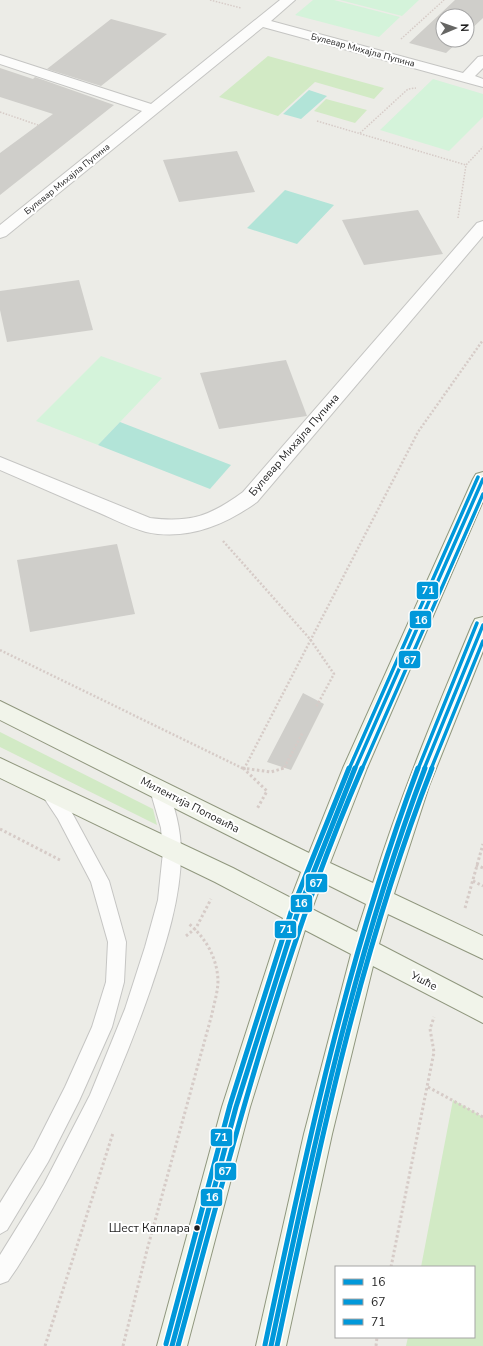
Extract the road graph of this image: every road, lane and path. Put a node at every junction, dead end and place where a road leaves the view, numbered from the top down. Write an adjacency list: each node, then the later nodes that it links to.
1 (288, 0): 3 (street, Булевар Михајла Пупина)
2 (444, 0): 4 (path)
3 (261, 22): 4 (street, Булевар Михајла Пупина); 10 (street, Булевар Михајла Пупина)
4 (383, 56): 7 (street, Булевар Михајла Пупина)
5 (0, 59): 10 (street)
6 (483, 60): 8 (street)
7 (441, 72): 8 (street, Булевар Михајла Пупина); 14 (path)
8 (466, 78): 9 (street, Булевар Михајла Пупина)
9 (483, 83)
10 (152, 109): 19 (street, Булевар Михајла Пупина)
11 (0, 112): 13 (path)
12 (317, 121): 14 (path)
13 (38, 125)
14 (360, 133): 16 (path)
15 (483, 148): 16 (path)
16 (466, 165): 17 (path)
17 (457, 225)
18 (483, 226): 23 (street, Булевар Михајла Пупина)
19 (0, 233)
20 (483, 340): 25 (path)
21 (0, 463): 23 (street, Булевар Михајла Пупина)
22 (483, 479): 37 (main road)
23 (207, 523): 25 (path)
24 (483, 625): 40 (main road)
25 (310, 640): 27 (path); 31 (path)
26 (0, 650): 31 (path)
27 (316, 707)
28 (0, 710): 32 (main road, Милентија Поповића)
29 (303, 732): 31 (path)
30 (0, 767): 33 (main road)
31 (244, 769)
32 (159, 790): 35 (lane); 37 (main road, Милентија Поповића)
33 (49, 792): 35 (main road); 48 (lane)
34 (483, 844): 36 (path)
35 (172, 849): 41 (main road); 50 (lane)
36 (476, 865): 38 (path); 39 (path)
37 (314, 867): 40 (main road, Милентија Поповића); 41 (main road)
38 (483, 868)
39 (483, 886)
40 (381, 899): 43 (main road); 44 (main road)
41 (297, 914): 44 (main road); 53 (main road)
42 (184, 938): 52 (path)
43 (483, 948)
44 (366, 950): 45 (main road, Ушће); 54 (main road)
45 (483, 1011)
46 (483, 1116): 49 (path)
47 (114, 1128): 51 (path)
48 (0, 1223)
49 (391, 1266)
50 (0, 1273)
51 (45, 1346)
52 (123, 1346)
53 (172, 1346)
54 (271, 1346)

